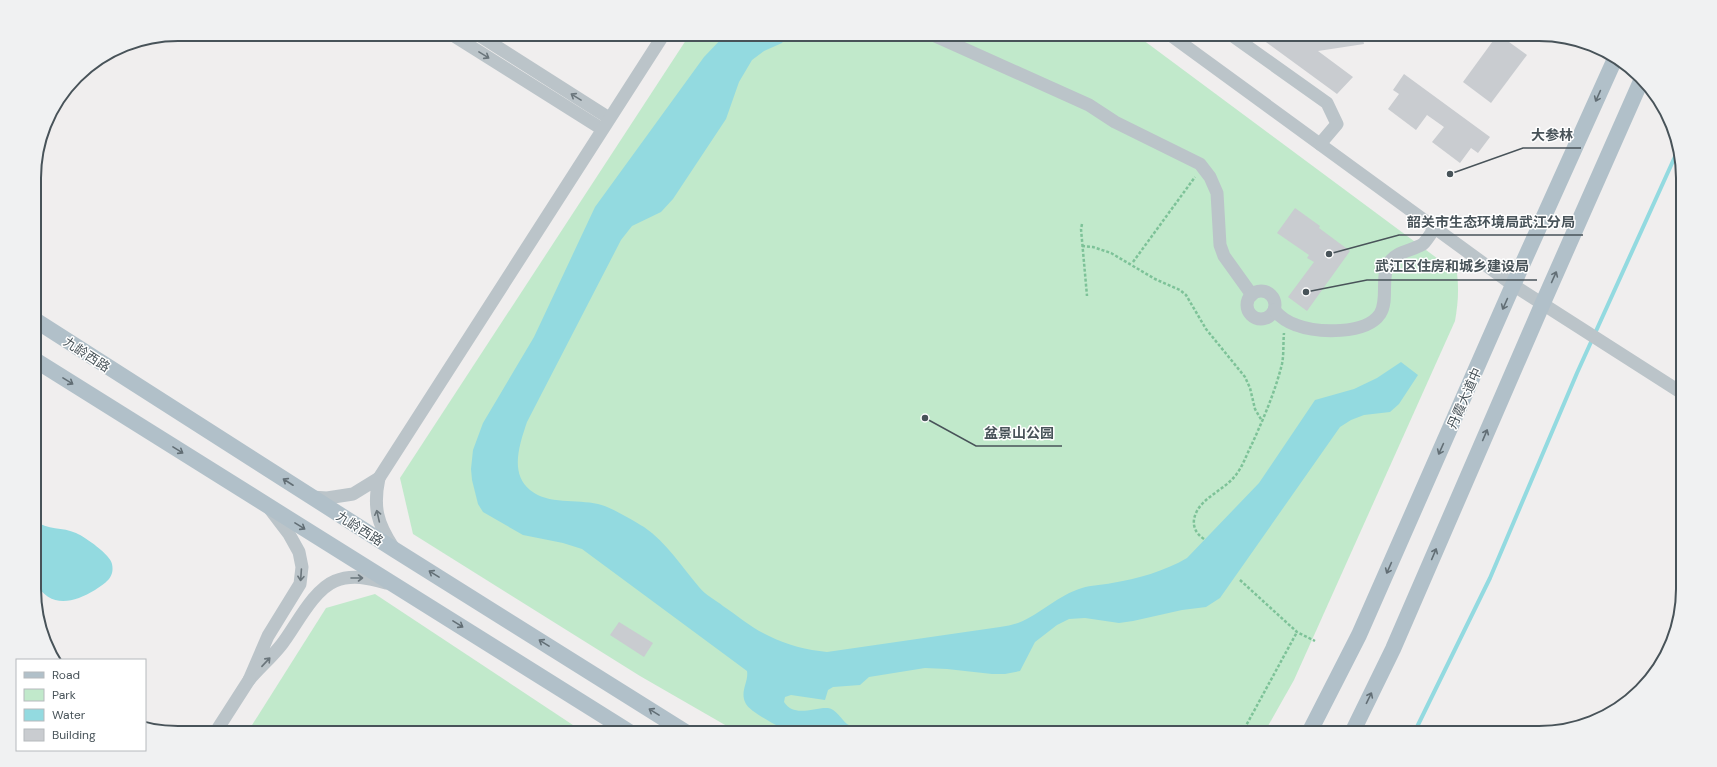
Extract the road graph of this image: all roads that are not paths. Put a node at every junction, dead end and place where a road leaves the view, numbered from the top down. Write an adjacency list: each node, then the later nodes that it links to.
1 (463, 41): 9 (street, one-way to 9)
2 (487, 41): 9 (street, one-way to 2)
3 (659, 41): 9 (street)
4 (947, 41): 13 (street)
5 (1179, 41): 10 (street)
6 (1240, 41): 10 (street)
7 (1613, 63): 12 (main road, 丹霞大道中, one-way to 12)
8 (1640, 86): 14 (main road, one-way to 8)
9 (606, 123): 19 (street)
10 (1320, 144): 11 (street)
11 (1434, 229): 12 (street); 15 (street)
12 (1513, 286): 14 (street); 28 (main road, 丹霞大道中, one-way to 28)
13 (1252, 294): 15 (street); 15 (street)
14 (1542, 305): 18 (street); 29 (main road, one-way to 14)
15 (1277, 313)
16 (41, 324): 20 (main road, 九龄西路, one-way to 16)
17 (41, 364): 21 (main road, one-way to 21)
18 (1676, 389)
19 (379, 478): 20 (street); 22 (street, one-way to 19)
20 (311, 497): 22 (main road, 九龄西路)
21 (266, 505): 23 (main road, one-way to 23); 24 (street, one-way to 24)
22 (395, 550): 27 (main road, 九龄西路, one-way to 22)
23 (400, 587): 24 (street, one-way to 23); 26 (main road, one-way to 26)
24 (248, 680): 25 (street)
25 (219, 726)
26 (620, 726)
27 (676, 726)
28 (1313, 726)
29 (1355, 726)

